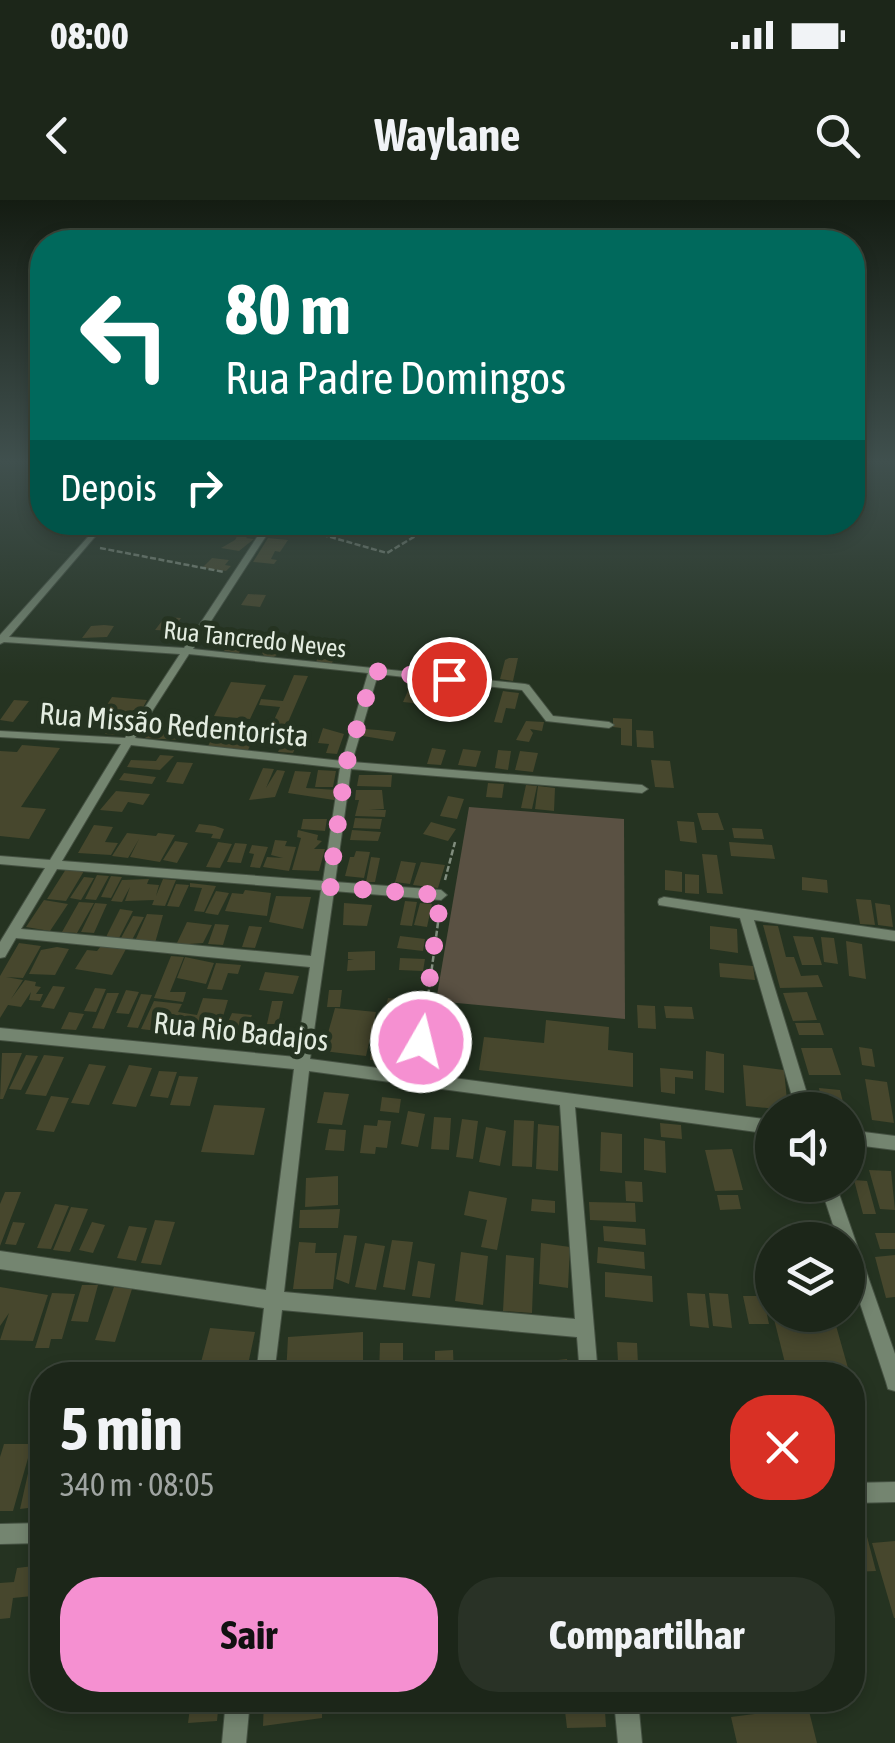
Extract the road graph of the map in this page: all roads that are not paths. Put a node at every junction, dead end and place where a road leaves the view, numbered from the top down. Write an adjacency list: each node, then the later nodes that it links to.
1 (92, 535): 3 (street)
2 (262, 535): 4 (street)
3 (0, 640): 4 (street, Rua Tancredo Neves)
4 (186, 651): 5 (street, Rua Tancredo Neves); 8 (street)
5 (374, 671): 6 (street, Rua Tancredo Neves); 9 (street)
6 (610, 725)
7 (0, 734): 8 (street, Rua Missão Redentorista)
8 (128, 741): 9 (street, Rua Missão Redentorista); 12 (street)
9 (346, 765): 10 (street, Rua Missão Redentorista); 13 (street)
10 (642, 789)
11 (0, 860): 12 (street)
12 (56, 864): 13 (street); 17 (street)
13 (329, 887): 14 (street); 20 (street)
14 (441, 895)
15 (664, 902): 16 (street)
16 (745, 913): 18 (street); 23 (street)
17 (12, 933): 19 (street); 20 (street)
18 (895, 936)
19 (0, 953)
20 (317, 962): 22 (street)
21 (0, 1034): 22 (street, Rua Rio Badajos)
22 (302, 1064): 24 (street, Rua Rio Badajos); 30 (street)
23 (799, 1092)
24 (568, 1102): 25 (street, Rua Rio Badajos); 31 (street)
25 (755, 1126)
26 (865, 1139): 27 (street)
27 (895, 1143)
28 (0, 1260): 30 (street)
29 (865, 1294): 34 (street)
30 (272, 1300): 31 (street); 32 (street)
31 (584, 1330): 33 (street)
32 (266, 1362)
33 (588, 1362)
34 (895, 1382)
35 (895, 1492): 36 (street)
36 (865, 1493)
37 (30, 1533): 38 (street)
38 (0, 1534)
39 (237, 1712): 41 (street)
40 (627, 1712): 42 (street)
41 (234, 1743)
42 (630, 1743)

